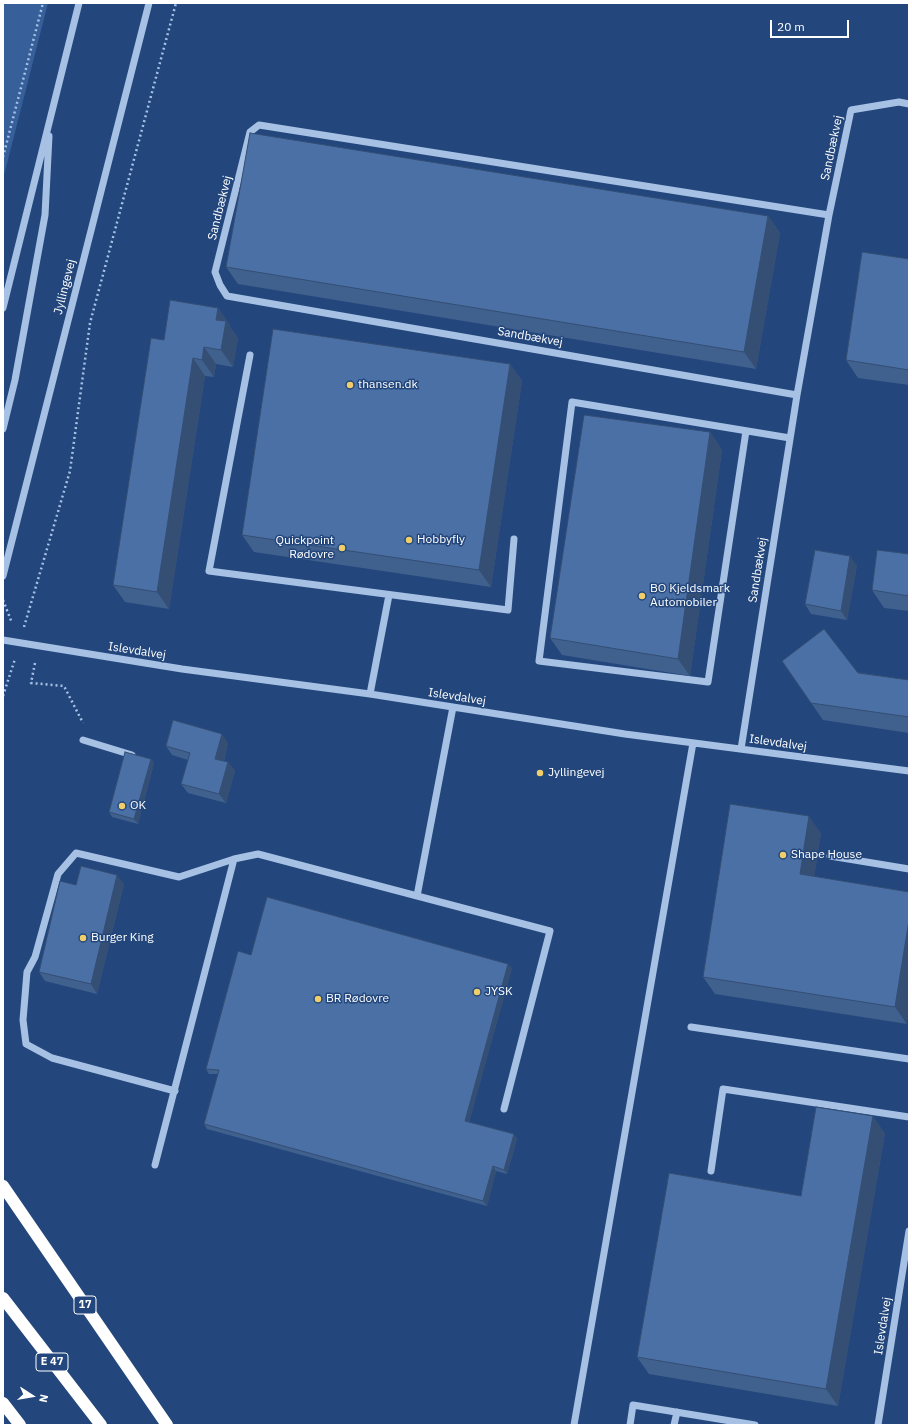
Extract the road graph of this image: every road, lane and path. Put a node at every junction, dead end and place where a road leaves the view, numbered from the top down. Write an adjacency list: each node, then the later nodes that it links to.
1 (43, 3): 7 (path)
2 (79, 3): 6 (street)
3 (149, 3): 16 (street, Jyllingevej)
4 (176, 3): 20 (path)
5 (909, 104): 8 (street, Sandbækvej)
6 (50, 120): 9 (street); 12 (street)
7 (3, 157)
8 (829, 215): 11 (street, Sandbækvej); 11 (street, Sandbækvej)
9 (3, 308)
10 (250, 355): 17 (street)
11 (797, 395): 14 (street, Sandbækvej)
12 (3, 430)
13 (746, 431): 13 (street); 14 (street)
14 (790, 438): 27 (street, Sandbækvej)
15 (514, 540): 17 (street)
16 (3, 576)
17 (389, 595): 22 (street)
18 (3, 600): 20 (path)
19 (3, 640): 20 (street, Islevdalvej)
20 (20, 643): 21 (street, Islevdalvej); 23 (path)
21 (39, 647): 22 (street, Islevdalvej); 25 (path)
22 (370, 694): 24 (street, Islevdalvej)
23 (3, 696)
24 (453, 707): 26 (street, Islevdalvej); 33 (street)
25 (83, 740): 28 (street)
26 (693, 743): 27 (street, Islevdalvej); 49 (street)
27 (741, 749): 29 (street, Islevdalvej)
28 (133, 755)
29 (909, 771)
30 (830, 856): 32 (street)
31 (234, 859): 33 (street); 36 (street); 36 (street)
32 (909, 869)
33 (417, 896): 37 (street)
34 (691, 1027): 35 (street)
35 (909, 1059)
36 (175, 1091): 39 (street)
37 (504, 1109)
38 (909, 1117): 40 (street)
39 (155, 1165)
40 (711, 1171)
41 (3, 1186): 48 (highway, 17)
42 (909, 1231): 53 (street, Islevdalvej)
43 (3, 1298): 47 (highway, E 47)
44 (3, 1403): 46 (highway)
45 (676, 1412): 50 (street); 51 (street); 52 (street)
46 (20, 1425)
47 (102, 1425)
48 (167, 1425)
49 (574, 1425)
50 (630, 1425)
51 (674, 1425)
52 (755, 1425)
53 (878, 1425)

